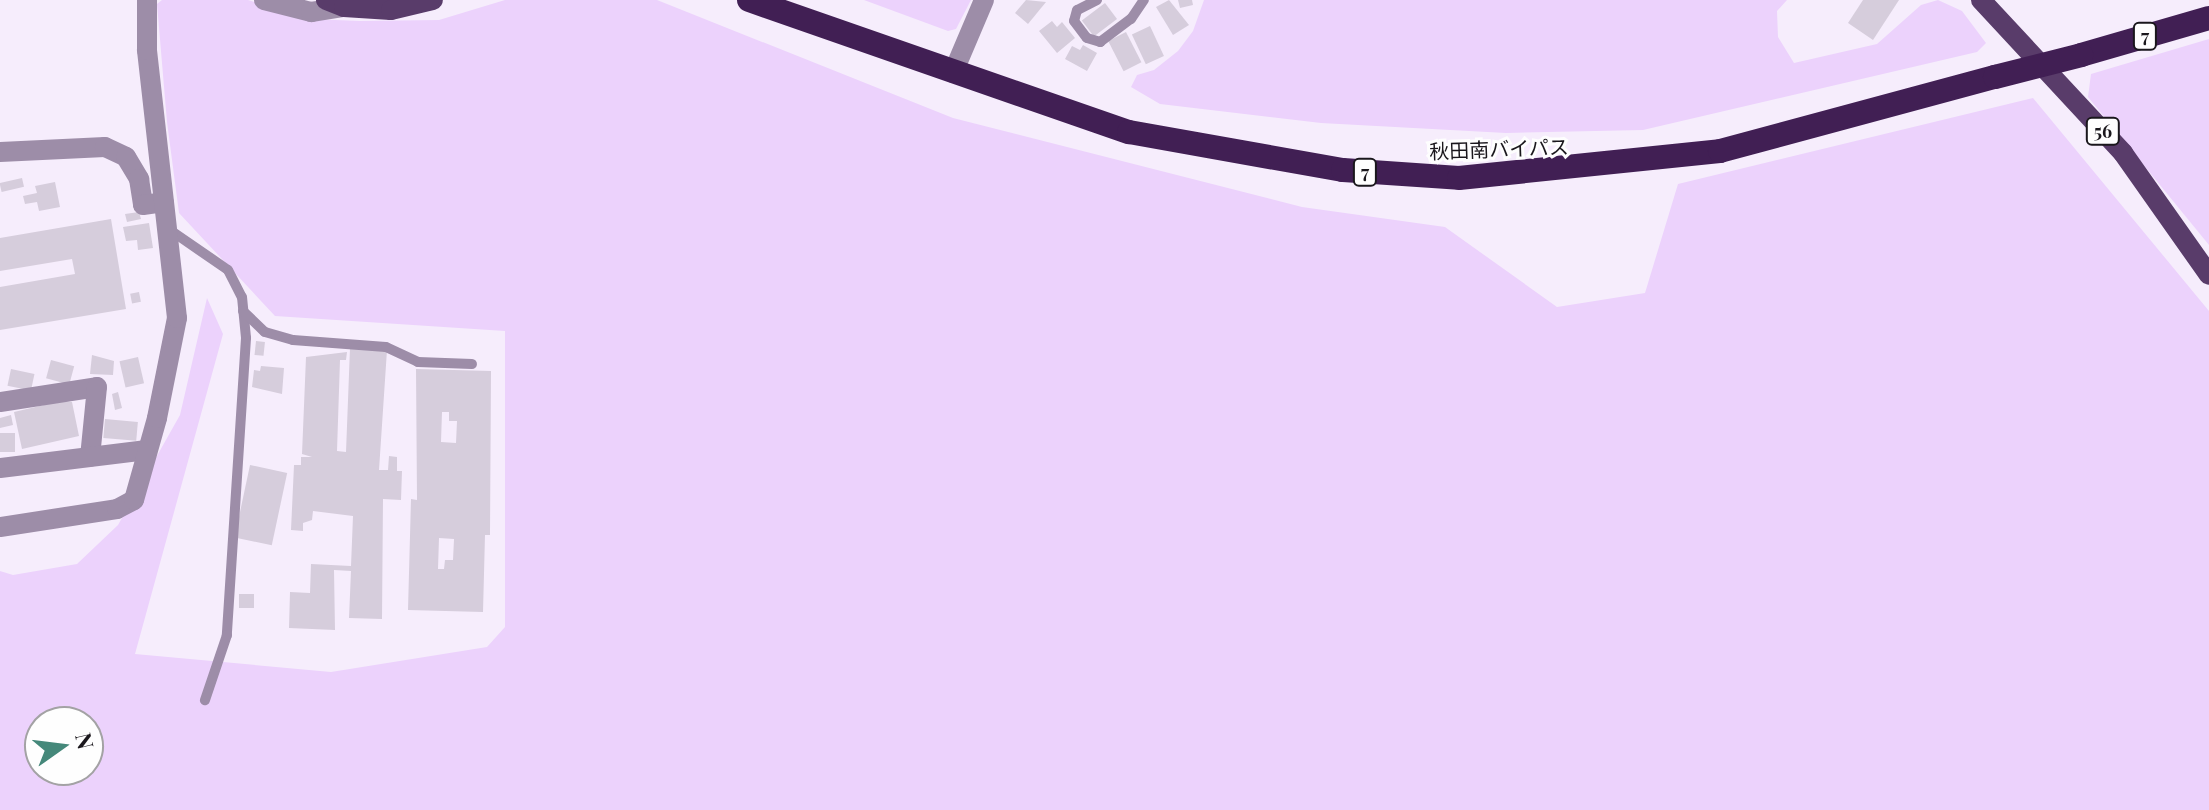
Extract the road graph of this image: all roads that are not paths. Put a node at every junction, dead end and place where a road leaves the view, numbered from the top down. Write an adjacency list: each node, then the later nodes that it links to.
1 (147, 0): 13 (street)
2 (264, 0): 9 (street)
3 (433, 0): 9 (main road)
4 (749, 0): 11 (highway, 秋田南バイパス / 7)
5 (984, 0): 11 (street)
6 (1097, 0): 7 (lane)
7 (1144, 0)
8 (1981, 0): 15 (main road, 56)
9 (335, 4)
10 (2209, 18): 11 (highway, 秋田南バイパス / 7, bridge)
11 (953, 73)
12 (0, 152): 13 (street)
13 (164, 202): 14 (street)
14 (170, 230): 16 (lane); 19 (street)
15 (2209, 275)
16 (243, 311): 17 (lane); 23 (lane)
17 (472, 364)
18 (0, 402): 20 (street)
19 (147, 450): 20 (street); 22 (street)
20 (90, 457): 21 (street)
21 (0, 468)
22 (0, 527)
23 (205, 700)

